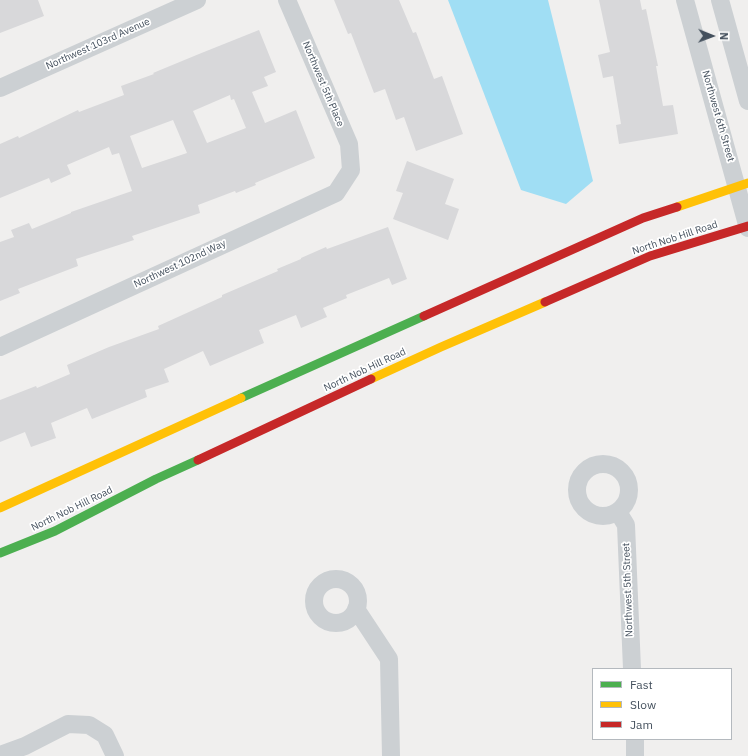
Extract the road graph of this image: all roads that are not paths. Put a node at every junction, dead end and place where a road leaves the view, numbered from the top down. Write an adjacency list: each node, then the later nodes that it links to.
1 (197, 0): 5 (street, Northwest 103rd Avenue)
2 (286, 0): 7 (street, Northwest 5th Place)
3 (685, 0): 8 (street, Northwest 6th Street)
4 (720, 0): 6 (street)
5 (0, 88)
6 (748, 101)
7 (352, 170): 10 (street, Northwest 102nd Way)
8 (743, 185): 9 (street, Northwest 6th Street); 11 (main road)
9 (748, 227): 13 (main road, North Nob Hill Road)
10 (0, 347)
11 (0, 508)
12 (618, 512): 15 (street, Northwest 5th Street)
13 (0, 553)
14 (356, 610): 19 (street)
15 (632, 668)
16 (635, 740): 20 (street)
17 (0, 755): 18 (street)
18 (115, 756)
19 (391, 756)
20 (635, 756)

